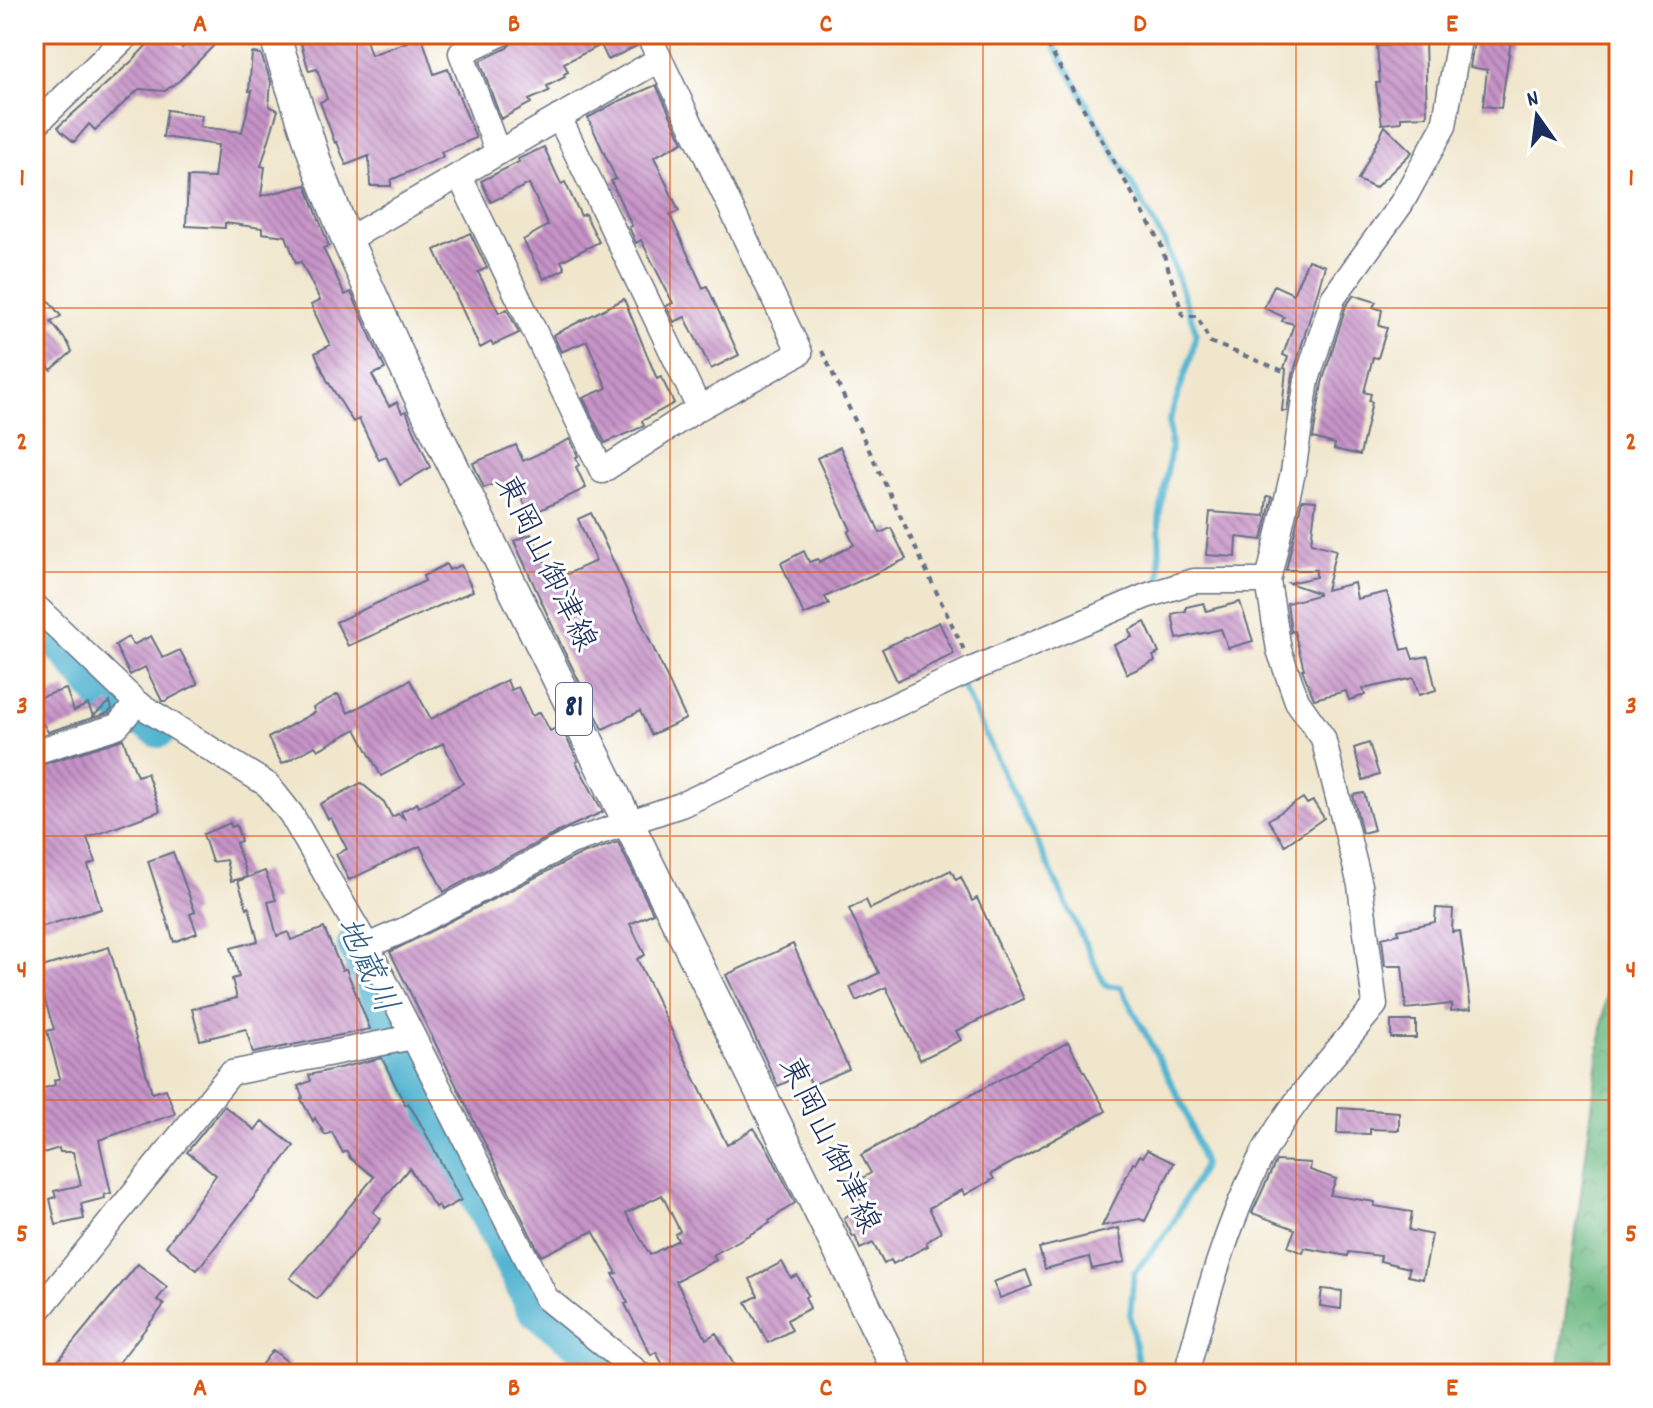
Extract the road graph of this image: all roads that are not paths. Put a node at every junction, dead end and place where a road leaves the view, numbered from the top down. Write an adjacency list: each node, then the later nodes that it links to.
1 (129, 34): 8 (street)
2 (274, 34): 11 (main road, 東岡山御津線 / 81)
3 (501, 34): 9 (street)
4 (648, 34): 6 (street)
5 (1460, 34): 13 (street)
6 (660, 59): 7 (street); 12 (street)
7 (559, 117): 9 (street); 12 (street)
8 (34, 126)
9 (498, 153): 10 (street)
10 (459, 175): 11 (street); 12 (street)
11 (347, 240): 17 (main road, 東岡山御津線 / 81)
12 (699, 408)
13 (1268, 581): 17 (street); 23 (street)
14 (34, 605): 15 (street)
15 (137, 703): 16 (street); 18 (street)
16 (34, 752)
17 (629, 823): 18 (street); 22 (main road, 東岡山御津線 / 81)
18 (367, 946): 19 (street)
19 (413, 1037): 20 (street); 21 (street)
20 (34, 1316)
21 (640, 1374)
22 (899, 1374)
23 (1186, 1374)

